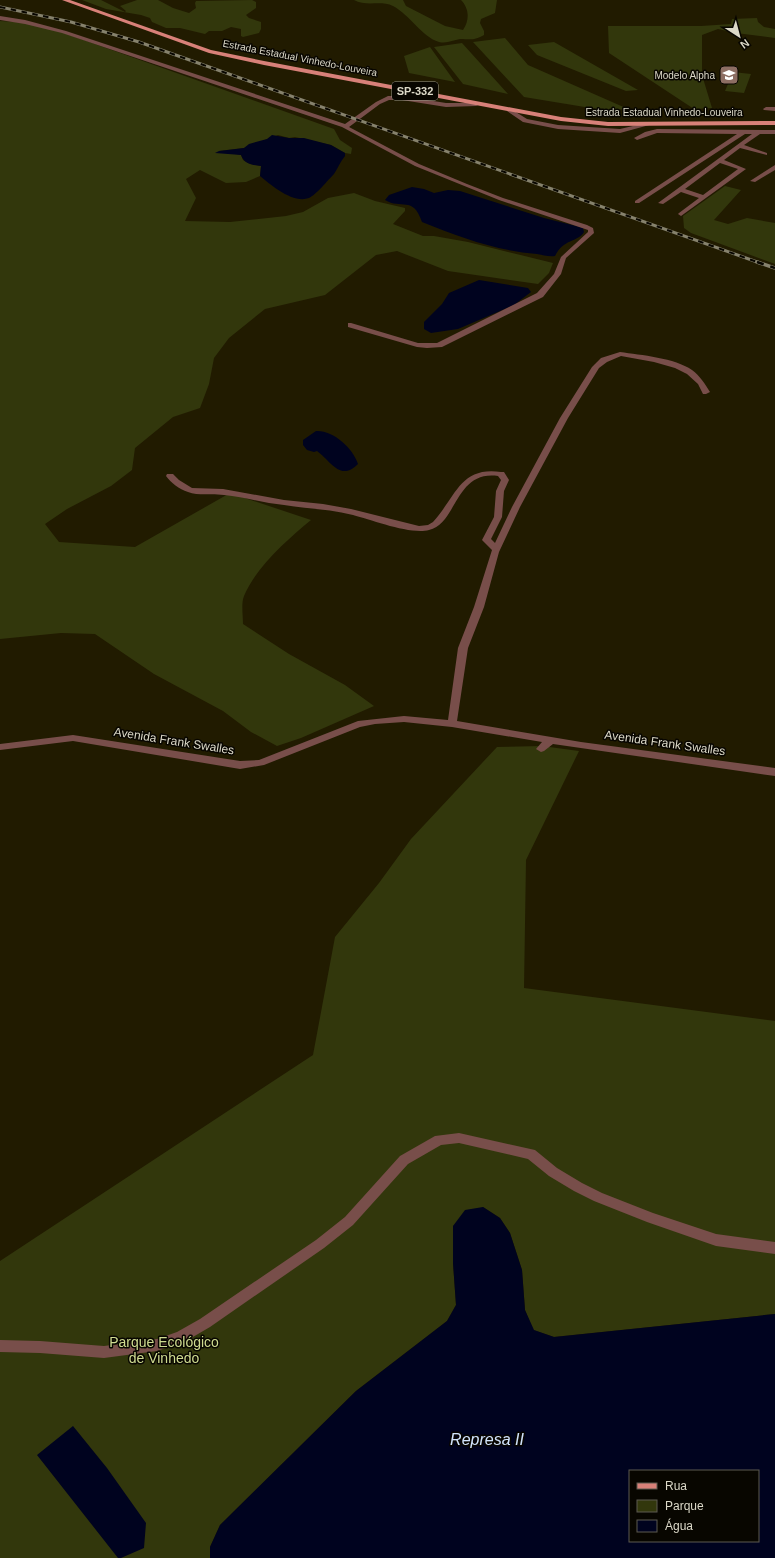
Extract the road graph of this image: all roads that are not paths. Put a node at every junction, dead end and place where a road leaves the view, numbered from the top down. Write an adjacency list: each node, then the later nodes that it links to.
1 (65, 0): 3 (main road, Estrada Estadual Vinhedo-Louveira / SP-332)
2 (0, 18): 10 (street)
3 (476, 104): 6 (main road, Estrada Estadual Vinhedo-Louveira / SP-332); 10 (street)
4 (766, 109): 5 (street)
5 (775, 109)
6 (509, 110): 9 (street)
7 (710, 123): 8 (main road, Estrada Estadual Vinhedo-Louveira); 9 (main road, Estrada Estadual Vinhedo-Louveira); 11 (street)
8 (775, 123)
9 (650, 124)
10 (345, 126): 26 (street)
11 (720, 131): 12 (street); 15 (street)
12 (745, 131): 13 (street); 23 (street)
13 (758, 132): 14 (street); 16 (street)
14 (775, 132)
15 (637, 138)
16 (740, 146): 17 (street); 18 (street)
17 (765, 154)
18 (720, 161): 21 (street); 22 (street)
19 (775, 167): 20 (street)
20 (753, 182)
21 (680, 189): 22 (street); 24 (street)
22 (704, 197): 25 (street)
23 (637, 202)
24 (662, 203)
25 (681, 214)
26 (352, 325)
27 (706, 392): 29 (street)
28 (170, 476): 29 (street)
29 (496, 549): 30 (street)
30 (452, 724): 31 (street, Avenida Frank Swalles); 32 (street, Avenida Frank Swalles)
31 (551, 740): 33 (street); 34 (street, Avenida Frank Swalles)
32 (0, 747)
33 (541, 749)
34 (775, 772)
35 (775, 1248): 36 (street)
36 (0, 1346)

